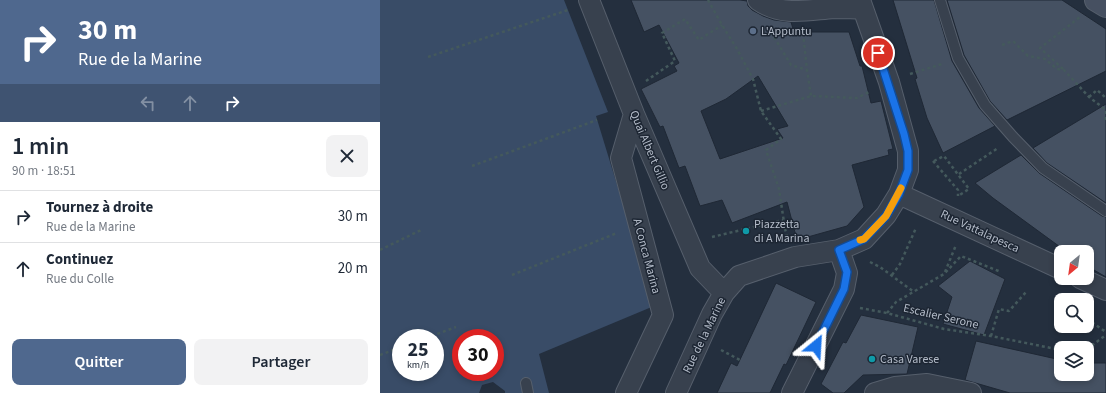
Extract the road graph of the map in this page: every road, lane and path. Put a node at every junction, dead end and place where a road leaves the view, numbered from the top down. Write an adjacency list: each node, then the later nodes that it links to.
1 (589, 0): 17 (street, Quai Albert Gillio)
2 (708, 0): 8 (path)
3 (758, 0): 6 (street)
4 (940, 0): 13 (lane)
5 (1100, 3): 15 (path)
6 (862, 4): 16 (street, Rue de la Marine)
7 (568, 10): 12 (path)
8 (722, 25): 17 (path); 22 (path)
9 (802, 29): 14 (path)
10 (771, 32): 14 (path)
11 (1002, 45): 15 (path)
12 (428, 57)
13 (958, 58): 16 (path); 35 (lane)
14 (806, 70): 18 (path)
15 (1064, 70): 19 (path)
16 (889, 82): 18 (path); 26 (street, Rue de la Marine)
17 (626, 95): 23 (street, Quai Albert Gillio)
18 (811, 96): 22 (path)
19 (1089, 97): 20 (path); 21 (path)
20 (1106, 98)
21 (1106, 110): 25 (path)
22 (761, 111): 36 (path)
23 (634, 114): 41 (street, Quai Albert Gillio); 63 (street, A Conca Marina)
24 (597, 120): 29 (path)
25 (1106, 122)
26 (908, 151): 28 (path); 31 (street, Rue de la Marine)
27 (984, 157): 30 (path)
28 (934, 161): 30 (path); 32 (path)
29 (472, 166)
30 (959, 174): 32 (path)
31 (899, 194): 34 (street, Rue Vattalapesca); 43 (street, Rue de la Marine)
32 (958, 197): 33 (path)
33 (954, 199)
34 (926, 206): 44 (street, Rue Vattalapesca); 48 (path)
35 (1106, 211)
36 (783, 220): 38 (path); 41 (path)
37 (422, 229): 42 (path)
38 (785, 229)
39 (622, 232): 47 (path)
40 (958, 241): 46 (path)
41 (689, 243): 52 (street, Quai Albert Gillio)
42 (380, 250)
43 (839, 250): 48 (path); 52 (street, Rue de la Marine); 65 (street)
44 (1054, 266)
45 (1001, 272): 46 (path)
46 (944, 274): 53 (path)
47 (512, 275)
48 (892, 275): 53 (path)
49 (1094, 284): 50 (street)
50 (1106, 290)
51 (1027, 291): 58 (path)
52 (724, 292): 64 (street, Rue de la Marine)
53 (914, 292): 58 (path, Escalier Serone)
54 (1094, 325): 57 (path)
55 (456, 327): 56 (path)
56 (444, 331)
57 (1106, 334): 59 (path)
58 (991, 336): 60 (path, Escalier Serone)
59 (1094, 343)
60 (1054, 349)
61 (392, 350): 62 (path)
62 (380, 355)
63 (626, 393)
64 (676, 393)
65 (792, 393)
66 (875, 393): 67 (street)
67 (971, 393)

